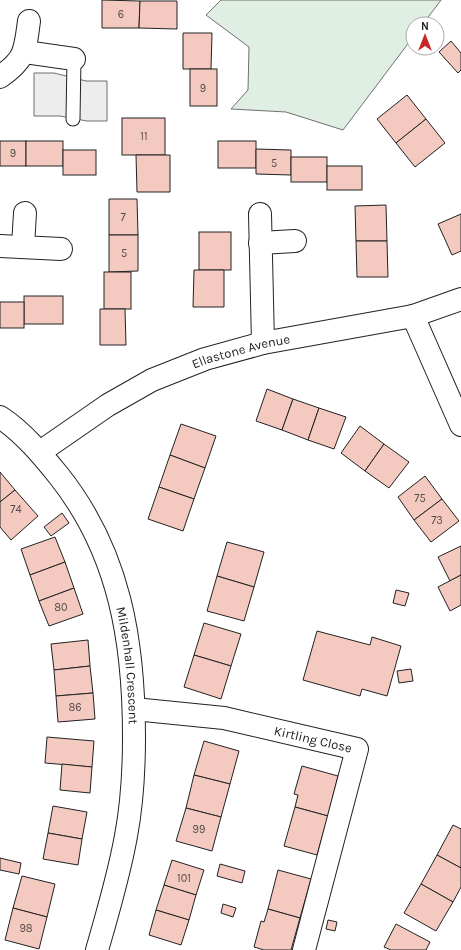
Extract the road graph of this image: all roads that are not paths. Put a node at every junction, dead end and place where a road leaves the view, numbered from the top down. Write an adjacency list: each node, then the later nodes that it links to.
1 (29, 21): 2 (street)
2 (25, 52): 3 (street); 4 (street)
3 (74, 59): 5 (lane)
4 (0, 77)
5 (73, 119)
6 (25, 213): 11 (street)
7 (260, 214): 9 (street)
8 (295, 241): 9 (street)
9 (260, 243): 15 (street)
10 (0, 246): 11 (street)
11 (23, 246): 12 (street)
12 (61, 249)
13 (461, 300): 14 (street, Ellastone Avenue)
14 (412, 316): 15 (street, Ellastone Avenue); 17 (street)
15 (263, 343): 18 (street, Ellastone Avenue)
16 (0, 417): 18 (street, Mildenhall Crescent)
17 (461, 425)
18 (40, 452): 19 (street, Mildenhall Crescent)
19 (134, 709): 20 (street, Mildenhall Crescent); 21 (street, Kirtling Close)
20 (96, 950)
21 (304, 950)

